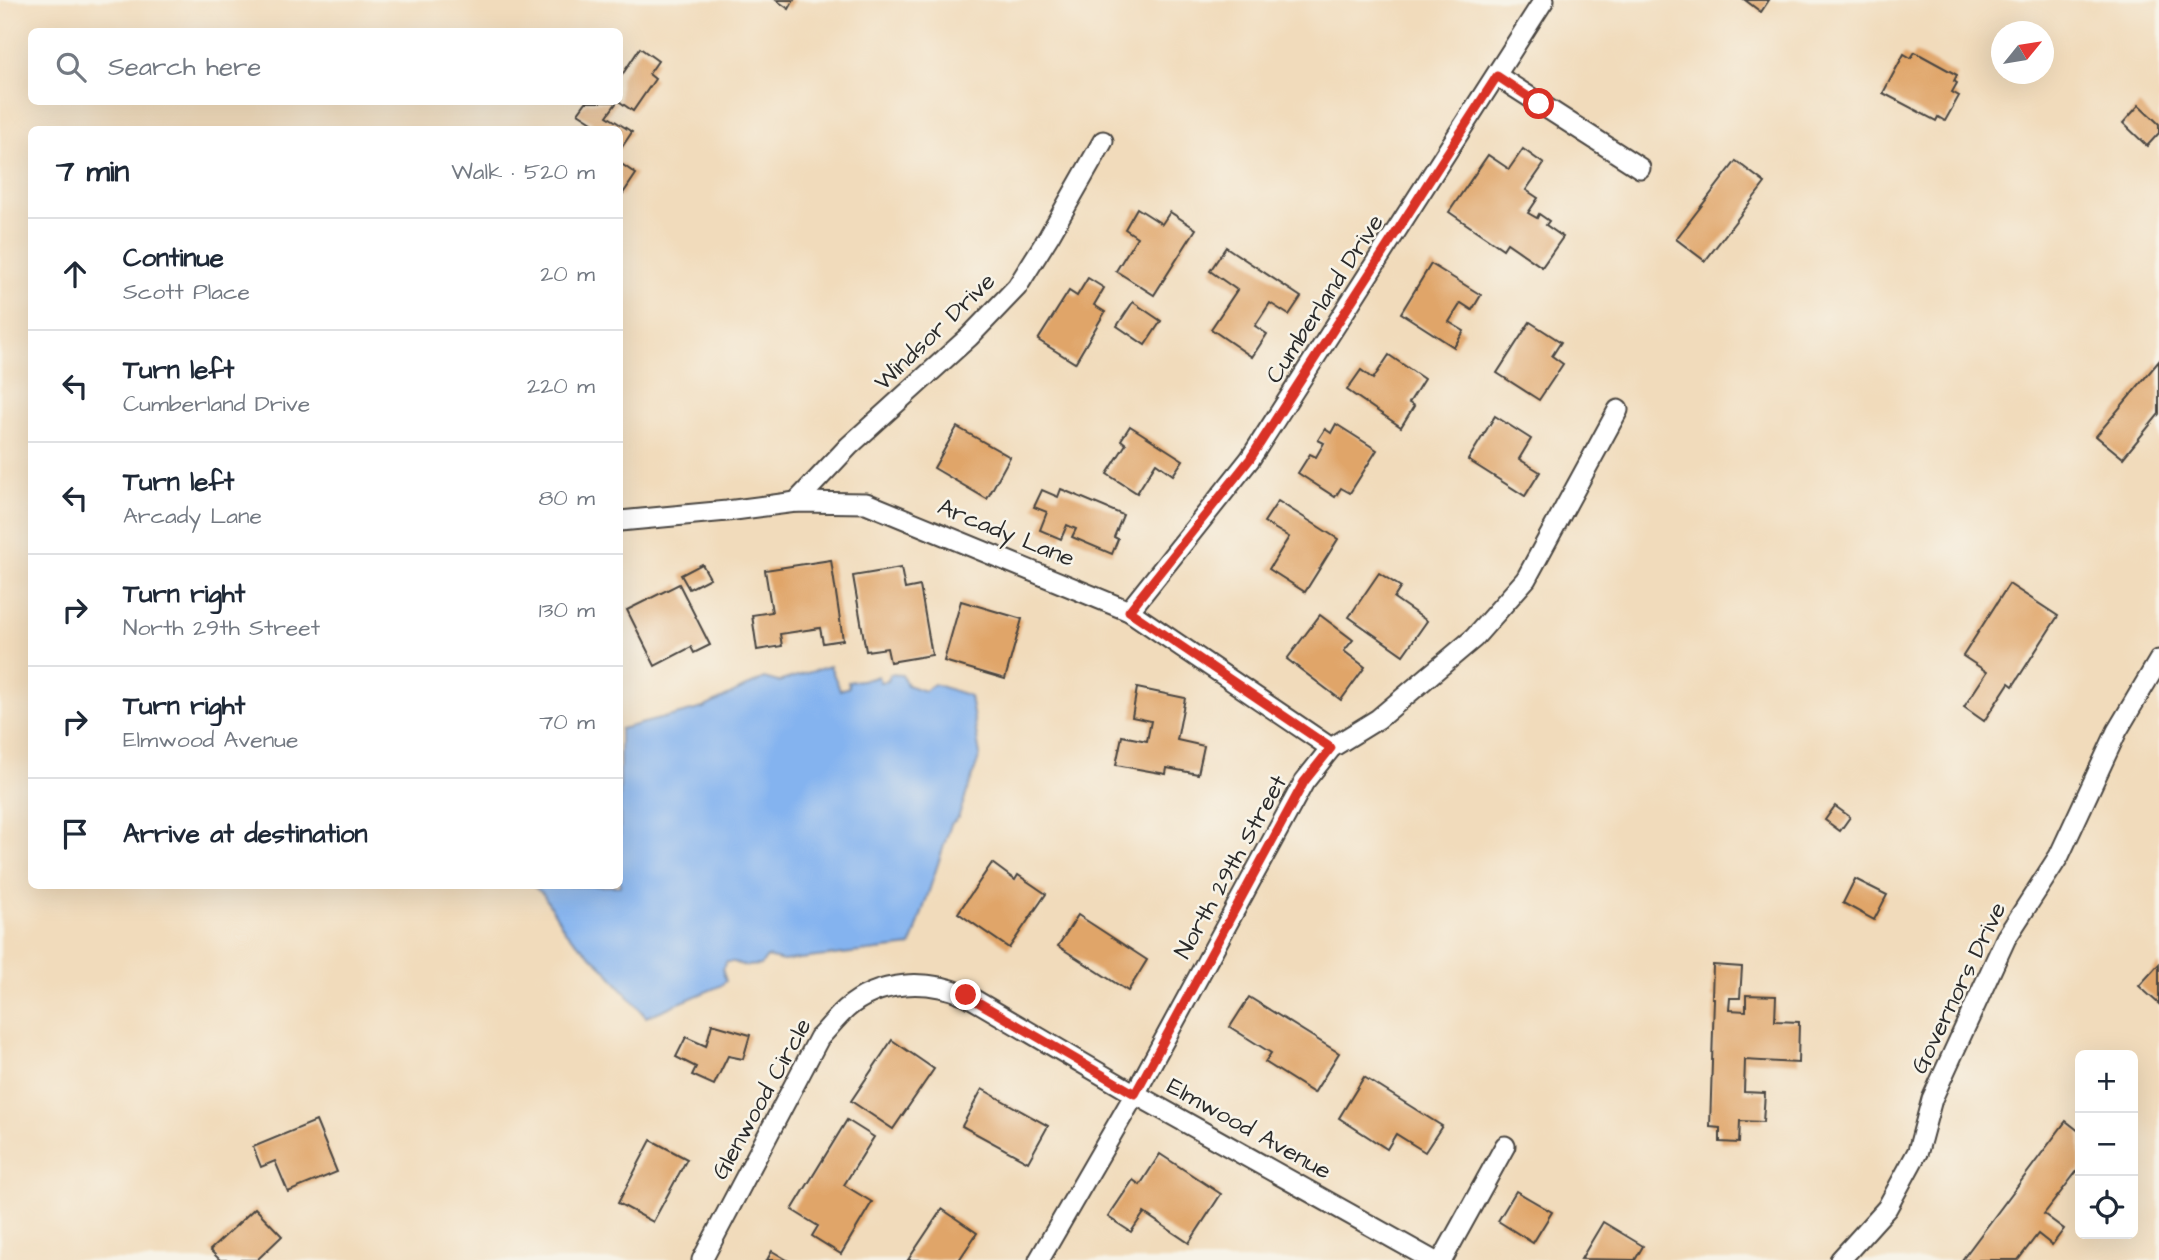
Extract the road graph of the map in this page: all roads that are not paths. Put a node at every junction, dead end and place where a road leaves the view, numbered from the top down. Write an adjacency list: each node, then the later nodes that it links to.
1 (1545, 0): 2 (street, Cumberland Drive)
2 (1497, 76): 4 (street); 8 (street, Cumberland Drive)
3 (1103, 141): 6 (street, Windsor Drive)
4 (1640, 167)
5 (1618, 411): 10 (street, North 29th Street)
6 (796, 502): 7 (street, Arcady Lane); 8 (street, Arcady Lane)
7 (623, 521)
8 (1129, 611): 10 (street, Arcady Lane)
9 (2159, 660): 18 (street, Governors Drive)
10 (1331, 748): 12 (street, North 29th Street)
11 (889, 987): 12 (street, Elmwood Avenue); 14 (street, Glenwood Circle)
12 (1135, 1094): 15 (street, North 29th Street); 16 (street, Elmwood Avenue)
13 (1505, 1146): 17 (street)
14 (702, 1260)
15 (1039, 1260)
16 (1432, 1260)
17 (1442, 1260)
18 (1840, 1260)

